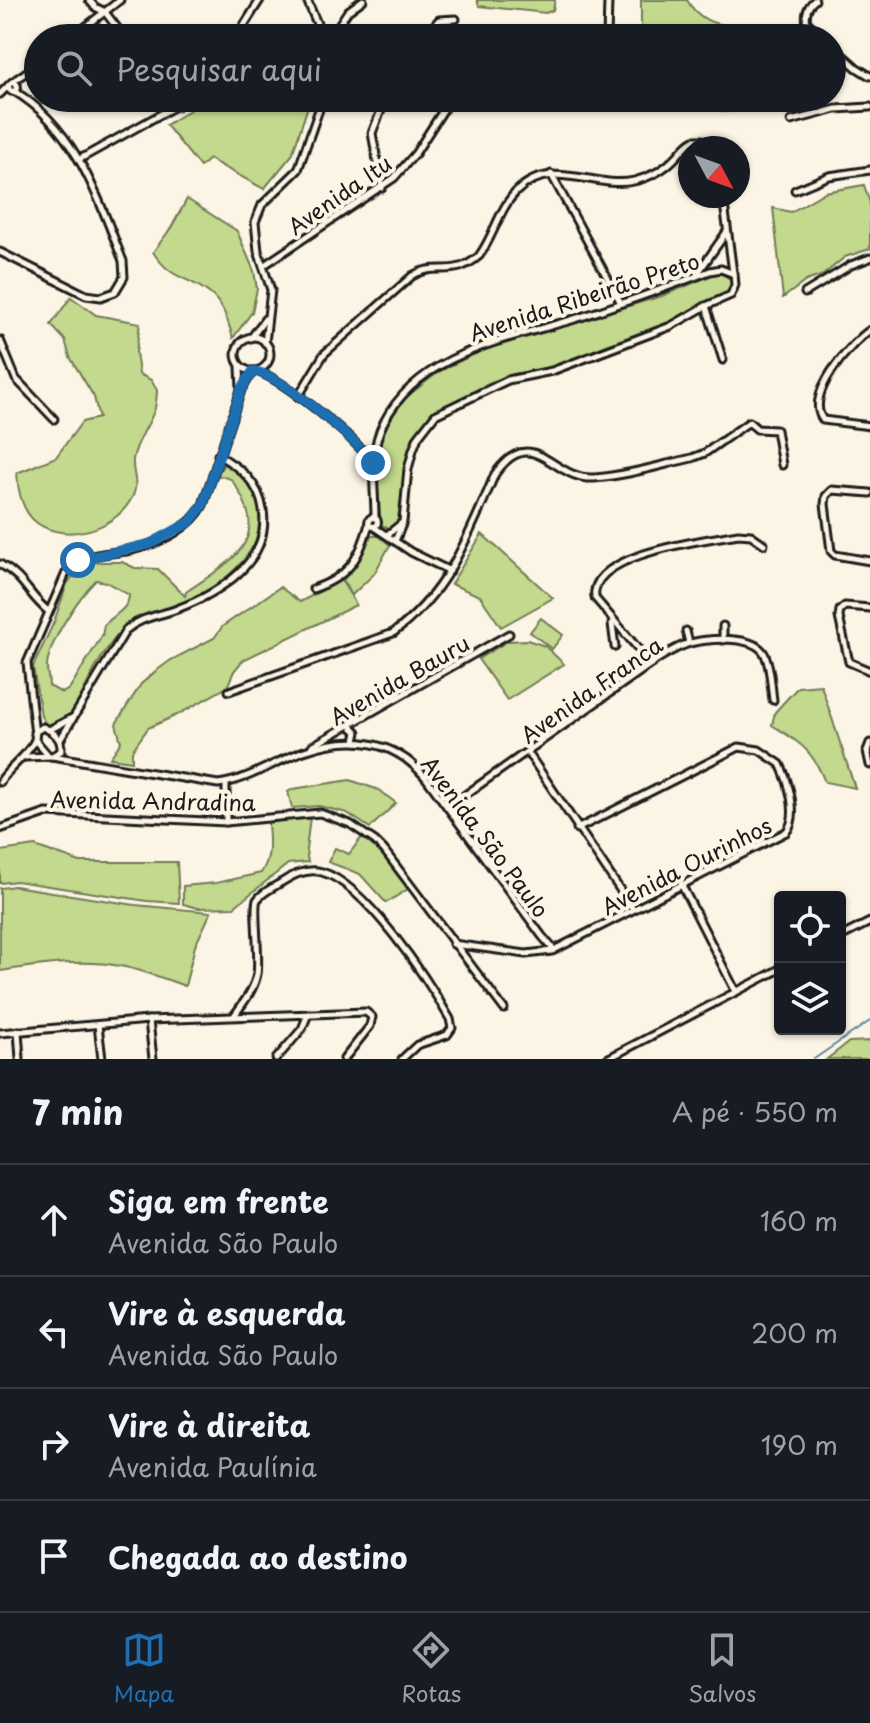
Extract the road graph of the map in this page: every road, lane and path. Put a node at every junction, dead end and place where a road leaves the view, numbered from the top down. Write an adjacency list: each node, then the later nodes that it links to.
1 (89, 0): 9 (street)
2 (120, 0): 9 (street)
3 (260, 0): 14 (street)
4 (307, 0): 15 (street)
5 (363, 0): 16 (street)
6 (608, 0): 18 (street)
7 (815, 0): 11 (street)
8 (106, 1): 9 (street)
9 (105, 12): 12 (street); 13 (street)
10 (456, 19): 17 (street)
11 (807, 22)
12 (89, 24)
13 (114, 24)
14 (245, 24)
15 (317, 24)
16 (338, 24)
17 (435, 24)
18 (607, 24)
19 (846, 58): 21 (street)
20 (24, 75): 22 (street)
21 (870, 76)
22 (13, 87): 23 (street); 24 (street)
23 (0, 94)
24 (24, 97)
25 (870, 107): 26 (street)
26 (846, 110)
27 (41, 112): 36 (street)
28 (166, 112): 36 (street)
29 (318, 112): 45 (street)
30 (380, 112): 39 (street)
31 (442, 112): 39 (street, Avenida Itu)
32 (824, 112): 33 (street)
33 (815, 113): 34 (street)
34 (791, 121)
35 (678, 155): 38 (street)
36 (80, 159): 43 (street)
37 (870, 170): 40 (street)
38 (551, 174): 49 (street); 62 (street)
39 (382, 188): 45 (street, Avenida Itu)
40 (795, 190)
41 (724, 208): 42 (street)
42 (726, 233): 46 (street); 47 (street)
43 (0, 252)
44 (870, 258): 48 (street)
45 (263, 266): 51 (street)
46 (734, 274): 47 (street, Avenida Ribeirão Preto); 50 (street, Avenida Ribeirão Preto)
47 (694, 277): 49 (street, Avenida Ribeirão Preto)
48 (805, 293)
49 (621, 303): 66 (street, Avenida Ribeirão Preto)
50 (706, 306): 56 (street); 71 (street, Avenida Ribeirão Preto)
51 (266, 318): 53 (street); 55 (street)
52 (870, 330): 64 (street)
53 (251, 338): 55 (street); 58 (street)
54 (0, 340): 63 (street)
55 (265, 343): 57 (street)
56 (723, 360)
57 (267, 364): 59 (street); 60 (street)
58 (240, 365): 59 (street); 61 (street)
59 (255, 371): 60 (street); 61 (street)
60 (274, 379): 62 (street)
61 (241, 390): 67 (street)
62 (298, 397): 65 (street)
63 (54, 419)
64 (870, 426)
65 (354, 440): 66 (street); 68 (street)
66 (377, 442): 68 (street, Avenida Ribeirão Preto)
67 (218, 455): 81 (street); 94 (street)
68 (373, 463): 72 (street, Avenida Ribeirão Preto)
69 (782, 465): 78 (street)
70 (870, 493): 76 (street)
71 (403, 522): 73 (street); 74 (street, Avenida Ribeirão Preto)
72 (373, 523): 73 (street); 79 (street, Avenida Ribeirão Preto)
73 (385, 533): 74 (street)
74 (395, 541): 78 (street)
75 (764, 544): 82 (street)
76 (870, 561)
77 (0, 564): 81 (street)
78 (450, 571): 91 (street)
79 (313, 589)
80 (870, 608): 90 (street)
81 (48, 611): 93 (street)
82 (611, 620): 88 (street); 89 (street)
83 (723, 626): 86 (street)
84 (686, 631): 87 (street)
85 (509, 634): 95 (street, Avenida Bauru)
86 (723, 640): 87 (street, Avenida Franca); 92 (street, Avenida Franca)
87 (689, 643): 89 (street, Avenida Franca)
88 (615, 647)
89 (651, 664): 103 (street, Avenida Franca)
90 (870, 671)
91 (229, 691)
92 (773, 700)
93 (34, 712): 96 (street); 97 (street)
94 (76, 716): 96 (street); 98 (street)
95 (349, 727): 99 (street); 99 (street); 102 (street, Avenida Bauru)
96 (46, 728): 97 (street); 98 (street)
97 (35, 737): 104 (street); 105 (street)
98 (60, 740): 101 (street)
99 (353, 741): 102 (street, Avenida São Paulo); 110 (street, Avenida São Paulo)
100 (870, 743): 107 (street)
101 (61, 748): 104 (street); 106 (street, Avenida São Paulo)
102 (304, 751): 109 (street, Avenida São Paulo)
103 (528, 753): 110 (street, Avenida Franca); 113 (street)
104 (50, 756): 105 (street, Avenida São Paulo); 106 (street, Avenida São Paulo)
105 (25, 757): 108 (street)
106 (80, 762): 109 (street, Avenida São Paulo)
107 (870, 765)
108 (0, 782)
109 (226, 783): 111 (street)
110 (448, 807): 118 (street, Avenida São Paulo)
111 (226, 822): 112 (street, Avenida Andradina); 119 (street, Avenida Andradina)
112 (0, 828)
113 (577, 829): 114 (street, Avenida Ourinhos); 115 (street)
114 (681, 884): 115 (street, Avenida Ourinhos); 123 (street)
115 (633, 909): 120 (street, Avenida Ourinhos)
116 (870, 922): 117 (street)
117 (846, 934)
118 (542, 936): 120 (street, Avenida São Paulo); 121 (street, Avenida São Paulo)
119 (453, 944): 121 (street, Avenida Ourinhos); 124 (street, Avenida Andradina)
120 (554, 950): 121 (street, Avenida Ourinhos)
121 (540, 953)
122 (774, 972): 123 (street)
123 (736, 992): 137 (street)
124 (504, 1009)
125 (308, 1014): 126 (street); 134 (street); 135 (street)
126 (234, 1016): 127 (street); 136 (street)
127 (149, 1020): 128 (street); 133 (street)
128 (98, 1025): 129 (street); 132 (street)
129 (18, 1031): 130 (street); 131 (street)
130 (0, 1033)
131 (20, 1059)
132 (102, 1059)
133 (153, 1059)
134 (276, 1059)
135 (344, 1059)
136 (402, 1059)
137 (607, 1059)

